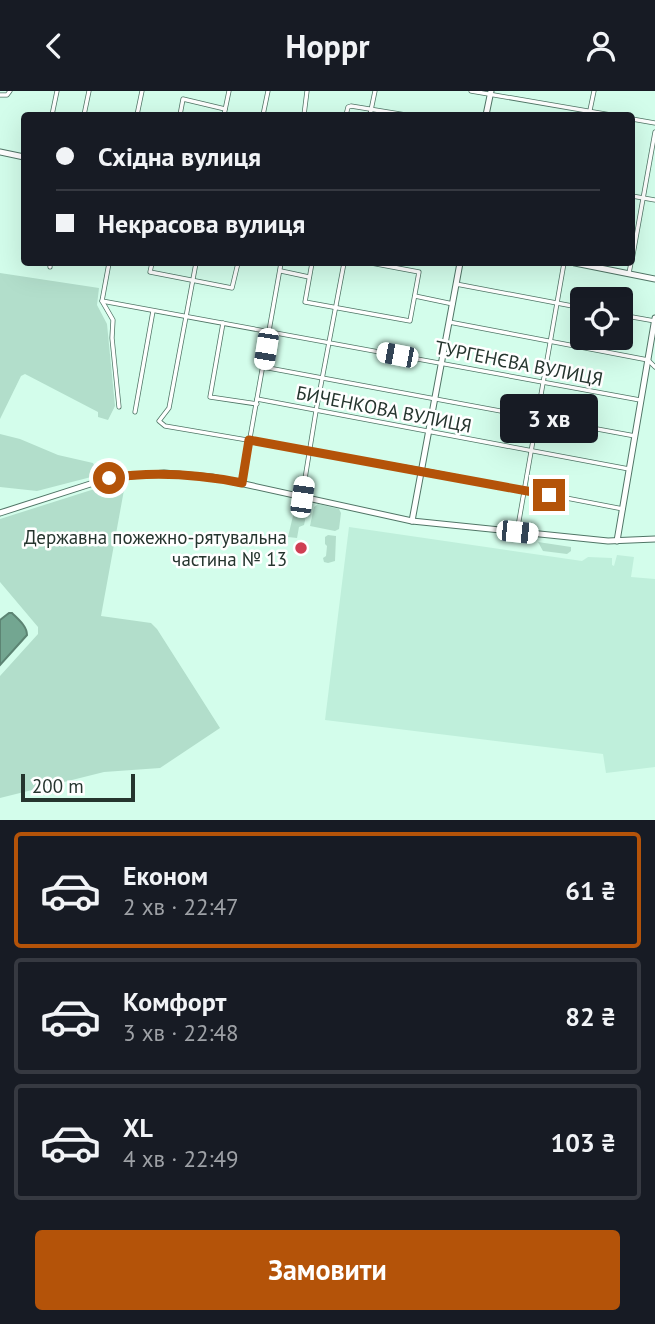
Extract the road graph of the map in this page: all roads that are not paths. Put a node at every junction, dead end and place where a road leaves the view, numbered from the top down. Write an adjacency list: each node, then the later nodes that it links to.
1 (10, 91): 12 (street)
2 (57, 91): 15 (street)
3 (89, 91): 16 (street)
4 (142, 91): 17 (street)
5 (229, 91): 13 (street)
6 (268, 91): 20 (street)
7 (307, 91): 21 (street)
8 (375, 91): 14 (street)
9 (471, 91): 11 (street)
10 (594, 91): 27 (street)
11 (490, 93): 25 (main road); 26 (street)
12 (0, 95)
13 (225, 109): 18 (street); 19 (street)
14 (372, 109): 22 (street); 23 (street); 24 (street)
15 (53, 112)
16 (85, 112)
17 (138, 112)
18 (181, 112)
19 (224, 112)
20 (264, 112)
21 (304, 112)
22 (347, 112)
23 (371, 112)
24 (390, 112)
25 (487, 112)
26 (580, 112)
27 (589, 112)
28 (635, 120): 29 (street)
29 (655, 123)
30 (655, 132): 34 (street)
31 (0, 152): 32 (main road)
32 (21, 156)
33 (635, 197): 34 (street)
34 (643, 198): 35 (street); 36 (street)
35 (655, 200)
36 (635, 244)
37 (108, 266): 56 (street)
38 (151, 266): 53 (street)
39 (195, 266): 53 (street)
40 (237, 266): 53 (street)
41 (281, 266): 49 (street)
42 (311, 266): 51 (street)
43 (343, 266): 60 (street)
44 (387, 266): 55 (street)
45 (459, 266): 54 (main road)
46 (563, 266): 57 (street)
47 (603, 266): 50 (main road)
48 (631, 266): 50 (street)
49 (280, 271): 51 (street); 67 (street)
50 (629, 273): 52 (main road)
51 (309, 277): 60 (street)
52 (655, 279)
53 (193, 280): 62 (street)
54 (456, 284): 57 (street); 58 (main road)
55 (415, 296): 58 (street); 60 (street)
56 (102, 301): 61 (street, ТУРГЕНЄВА ВУЛИЦЯ); 79 (street)
57 (557, 303): 59 (street); 68 (street)
58 (453, 304): 66 (main road)
59 (570, 306)
60 (336, 307): 69 (street)
61 (153, 311): 62 (street, ТУРГЕНЄВА ВУЛИЦЯ); 81 (street)
62 (186, 316): 65 (street, ТУРГЕНЄВА ВУЛИЦЯ); 85 (street)
63 (633, 317): 64 (street)
64 (655, 320): 70 (main road)
65 (223, 323): 67 (street, ТУРГЕНЄВА ВУЛИЦЯ); 78 (street, БИЧЕНКОВА ВУЛИЦЯ)
66 (449, 323): 68 (street); 71 (main road)
67 (269, 331): 69 (street, ТУРГЕНЄВА ВУЛИЦЯ); 73 (street)
68 (550, 341): 70 (street); 75 (street)
69 (329, 343): 71 (street, ТУРГЕНЄВА ВУЛИЦЯ); 74 (street)
70 (648, 361): 72 (street); 77 (main road)
71 (442, 363): 75 (street, ТУРГЕНЄВА ВУЛИЦЯ); 76 (main road)
72 (655, 366)
73 (263, 367): 74 (street); 78 (street)
74 (323, 377): 76 (street); 80 (street)
75 (542, 382): 77 (street, ТУРГЕНЄВА ВУЛИЦЯ); 82 (street)
76 (435, 398): 82 (street); 83 (main road)
77 (641, 400): 84 (main road)
78 (257, 401): 80 (street, БИЧЕНКОВА ВУЛИЦЯ); 85 (street)
79 (119, 407)
80 (316, 411): 83 (street, БИЧЕНКОВА ВУЛИЦЯ); 87 (street)
81 (135, 412)
82 (536, 418): 84 (street); 86 (street)
83 (429, 432): 86 (street, БИЧЕНКОВА ВУЛИЦЯ); 89 (main road)
84 (635, 436): 88 (main road)
85 (249, 440): 87 (street); 90 (street)
86 (531, 451): 88 (street, БИЧЕНКОВА ВУЛИЦЯ); 91 (street)
87 (309, 452): 89 (street); 92 (street)
88 (629, 469): 93 (main road)
89 (422, 470): 91 (street); 95 (main road)
90 (242, 483): 92 (main road); 94 (main road)
91 (524, 490): 93 (street); 96 (street)
92 (302, 497): 95 (main road)
93 (623, 509): 98 (main road)
94 (0, 513)
95 (412, 521): 96 (main road)
96 (517, 532): 98 (main road)
97 (655, 538): 98 (main road)
98 (617, 541)

